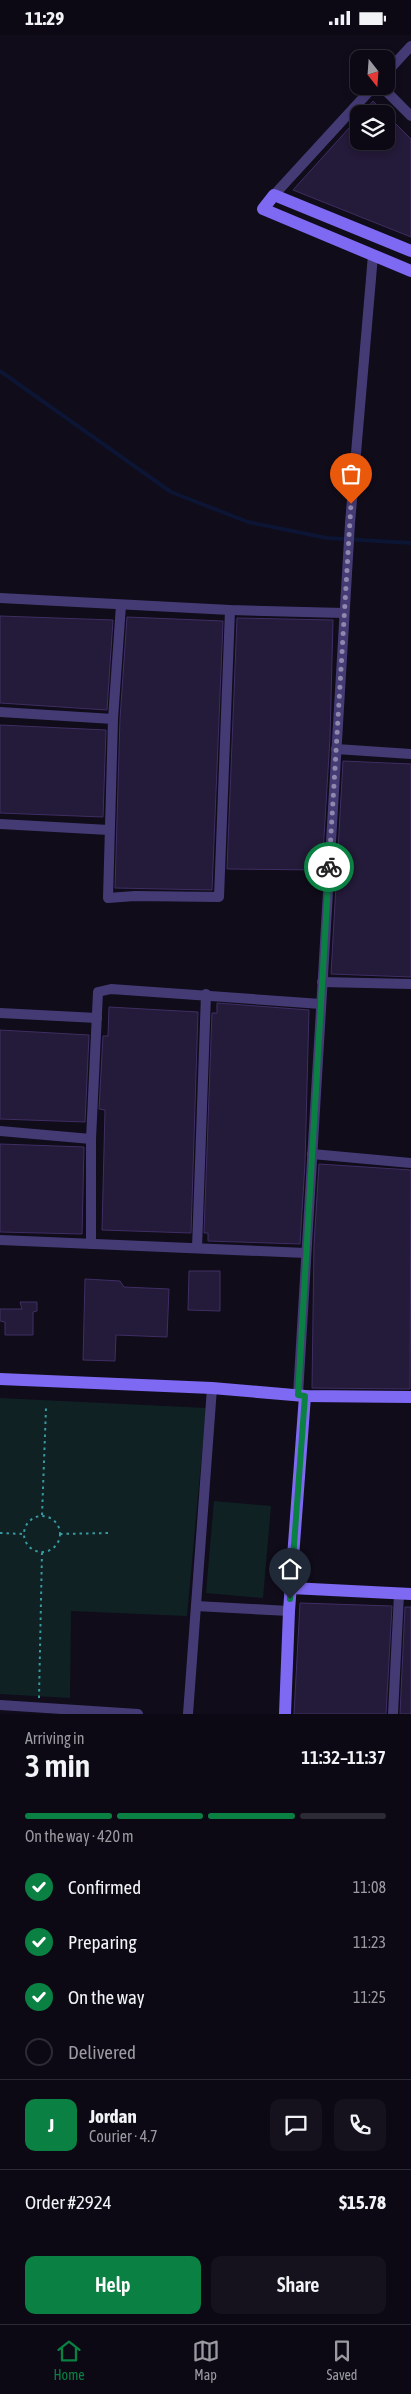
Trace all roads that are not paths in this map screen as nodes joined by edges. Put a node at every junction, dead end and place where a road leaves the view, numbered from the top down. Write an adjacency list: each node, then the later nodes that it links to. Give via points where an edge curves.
1 (411, 46): 2 (street)
2 (395, 63)
3 (366, 95): 6 (street)
4 (390, 95): 5 (street)
5 (411, 116)
6 (274, 195): 7 (street); 9 (street, via 263,209)
7 (375, 236): 8 (street); 9 (street)
8 (411, 251)
9 (373, 255): 10 (street); 14 (street)
10 (411, 271)
11 (0, 599): 12 (street)
12 (120, 605): 13 (street); 16 (street)
13 (230, 610): 14 (street); 20 (street, via 219,897 108,898)
14 (344, 613): 17 (street)
15 (0, 711): 16 (street)
16 (113, 719): 20 (street)
17 (336, 749): 18 (street); 21 (street)
18 (411, 754)
19 (0, 824): 20 (street)
20 (109, 830)
21 (322, 982): 22 (street); 24 (street)
22 (411, 984)
23 (206, 994): 24 (street); 26 (street, via 111,989 98,992); 33 (street)
24 (321, 1004): 29 (street)
25 (0, 1013): 26 (street)
26 (97, 1018): 28 (street)
27 (0, 1131): 28 (street)
28 (92, 1139): 32 (street)
29 (312, 1154): 30 (street); 34 (street)
30 (411, 1163)
31 (0, 1240): 32 (street)
32 (91, 1244): 33 (street)
33 (197, 1248): 34 (street)
34 (306, 1253): 37 (street)
35 (0, 1379): 36 (street)
36 (212, 1388): 37 (street); 41 (street)
37 (301, 1395): 38 (street); 39 (street)
38 (411, 1397)
39 (291, 1587): 40 (street); 42 (street)
40 (405, 1594): 48 (street)
41 (196, 1606): 42 (street); 46 (street)
42 (289, 1611): 47 (street)
43 (0, 1705): 44 (street)
44 (71, 1712): 45 (street)
45 (138, 1714)
46 (188, 1714)
47 (285, 1714)
48 (393, 1714)

